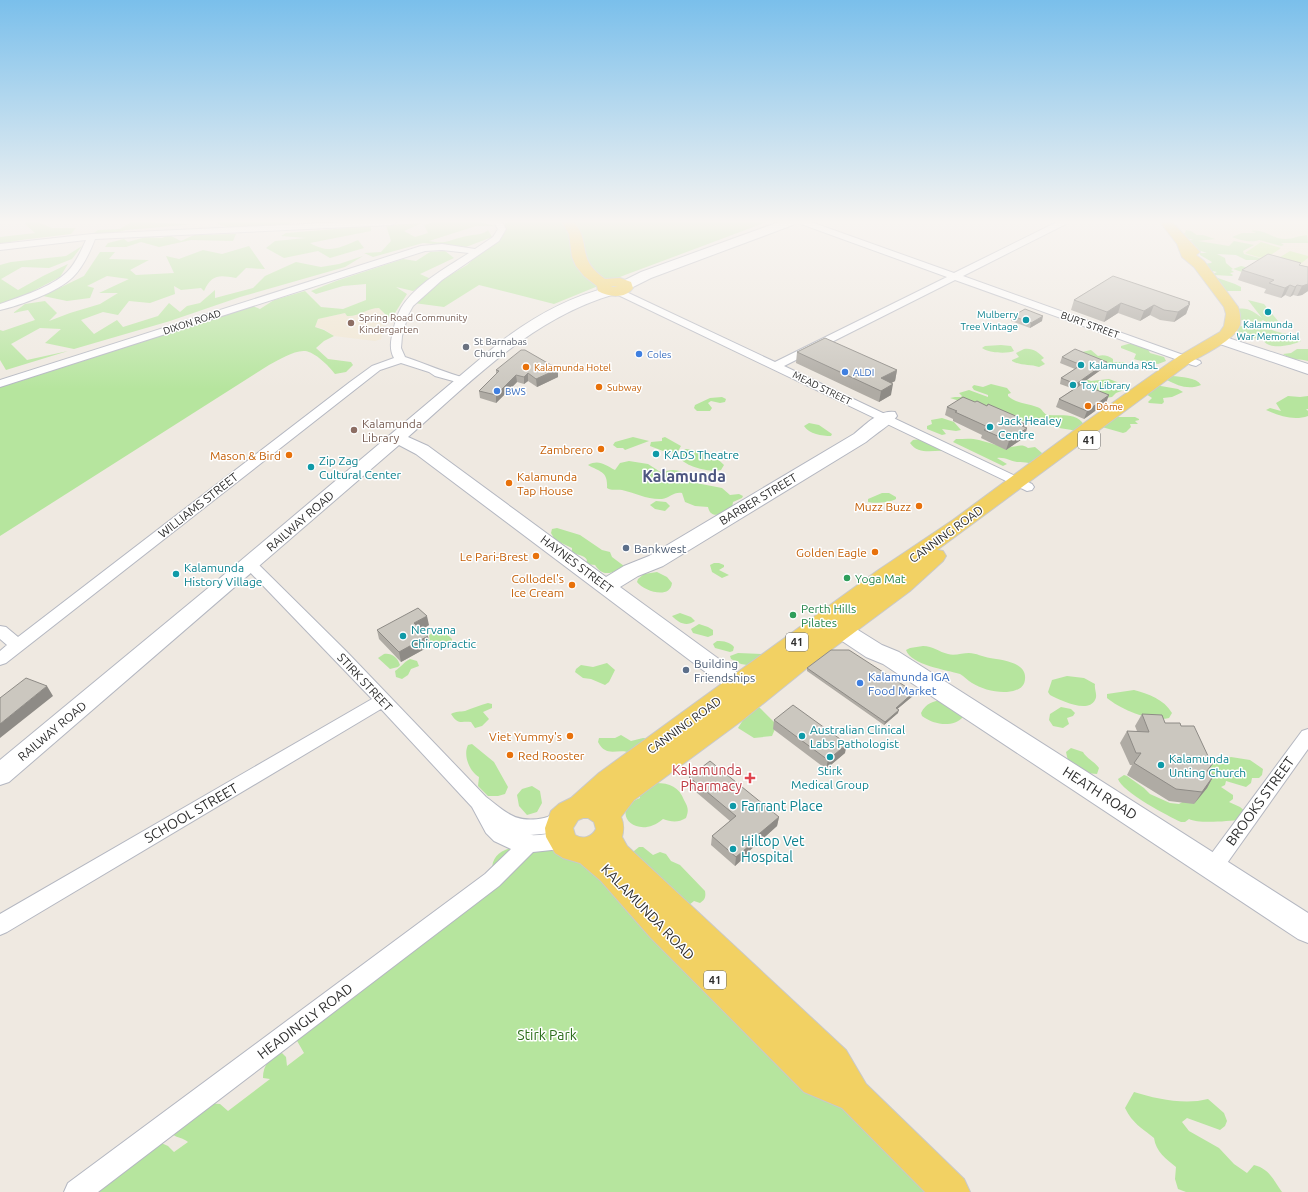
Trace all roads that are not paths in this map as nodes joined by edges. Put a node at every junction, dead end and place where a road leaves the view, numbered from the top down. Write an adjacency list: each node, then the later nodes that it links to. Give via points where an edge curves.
1 (67, 278): 10 (street)
2 (332, 278): 17 (street, DIXON ROAD)
3 (439, 278): 12 (street, via 408,305 395,349)
4 (594, 278): 9 (main road)
5 (639, 278): 9 (street, RAILWAY ROAD)
6 (953, 278): 14 (street)
7 (956, 278): 13 (street, BURT STREET)
8 (1210, 278): 11 (main road, CANNING ROAD / 41, via 1227,300 1233,314 1230,331)
9 (615, 286): 14 (street, MEAD STREET); 16 (street, RAILWAY ROAD, via 554,313 528,328)
10 (0, 307)
11 (1219, 340): 13 (main road, CANNING ROAD / 41); 15 (street)
12 (401, 359): 16 (street, via 439,374); 25 (street, WILLIAMS STREET, via 376,368 354,384)
13 (1190, 361): 20 (main road, CANNING ROAD / 41, via 1095,436)
14 (778, 365): 18 (street, MEAD STREET)
15 (1308, 370)
16 (467, 378): 19 (street, RAILWAY ROAD)
17 (0, 384)
18 (893, 420): 20 (street, MEAD STREET); 22 (street, BARBER STREET, via 656,561 645,572)
19 (401, 434): 21 (street, RAILWAY ROAD); 22 (street, HAYNES STREET, via 412,444 440,459)
20 (1025, 482): 23 (main road, CANNING ROAD / 41, via 902,586 881,591)
21 (250, 564): 28 (street, STIRK STREET); 30 (street, RAILWAY ROAD)
22 (615, 587): 27 (street, HAYNES STREET)
23 (839, 622): 27 (main road, CANNING ROAD / 41); 34 (street, HEATH ROAD, via 874,651 891,658)
24 (0, 631): 25 (street)
25 (17, 645): 26 (street, WILLIAMS STREET)
26 (0, 659)
27 (752, 687): 32 (main road, CANNING ROAD / 41)
28 (382, 701): 31 (street, STIRK STREET); 35 (street, SCHOOL STREET)
29 (1308, 736): 34 (street, BROOKS STREET)
30 (0, 774)
31 (478, 802): 32 (street, STIRK STREET, via 505,822 520,828); 33 (street, STIRK STREET, via 484,817 499,834 515,843)
32 (584, 828): 33 (street, STIRK STREET); 38 (main road, KALAMUNDA ROAD / 41, via 611,872 670,919 737,986 816,1080 854,1096)
33 (527, 845): 37 (street, HEADINGLY ROAD, via 492,880)
34 (1213, 867): 36 (street, HEATH ROAD)
35 (0, 925)
36 (1308, 929)
37 (77, 1192)
38 (951, 1192)

